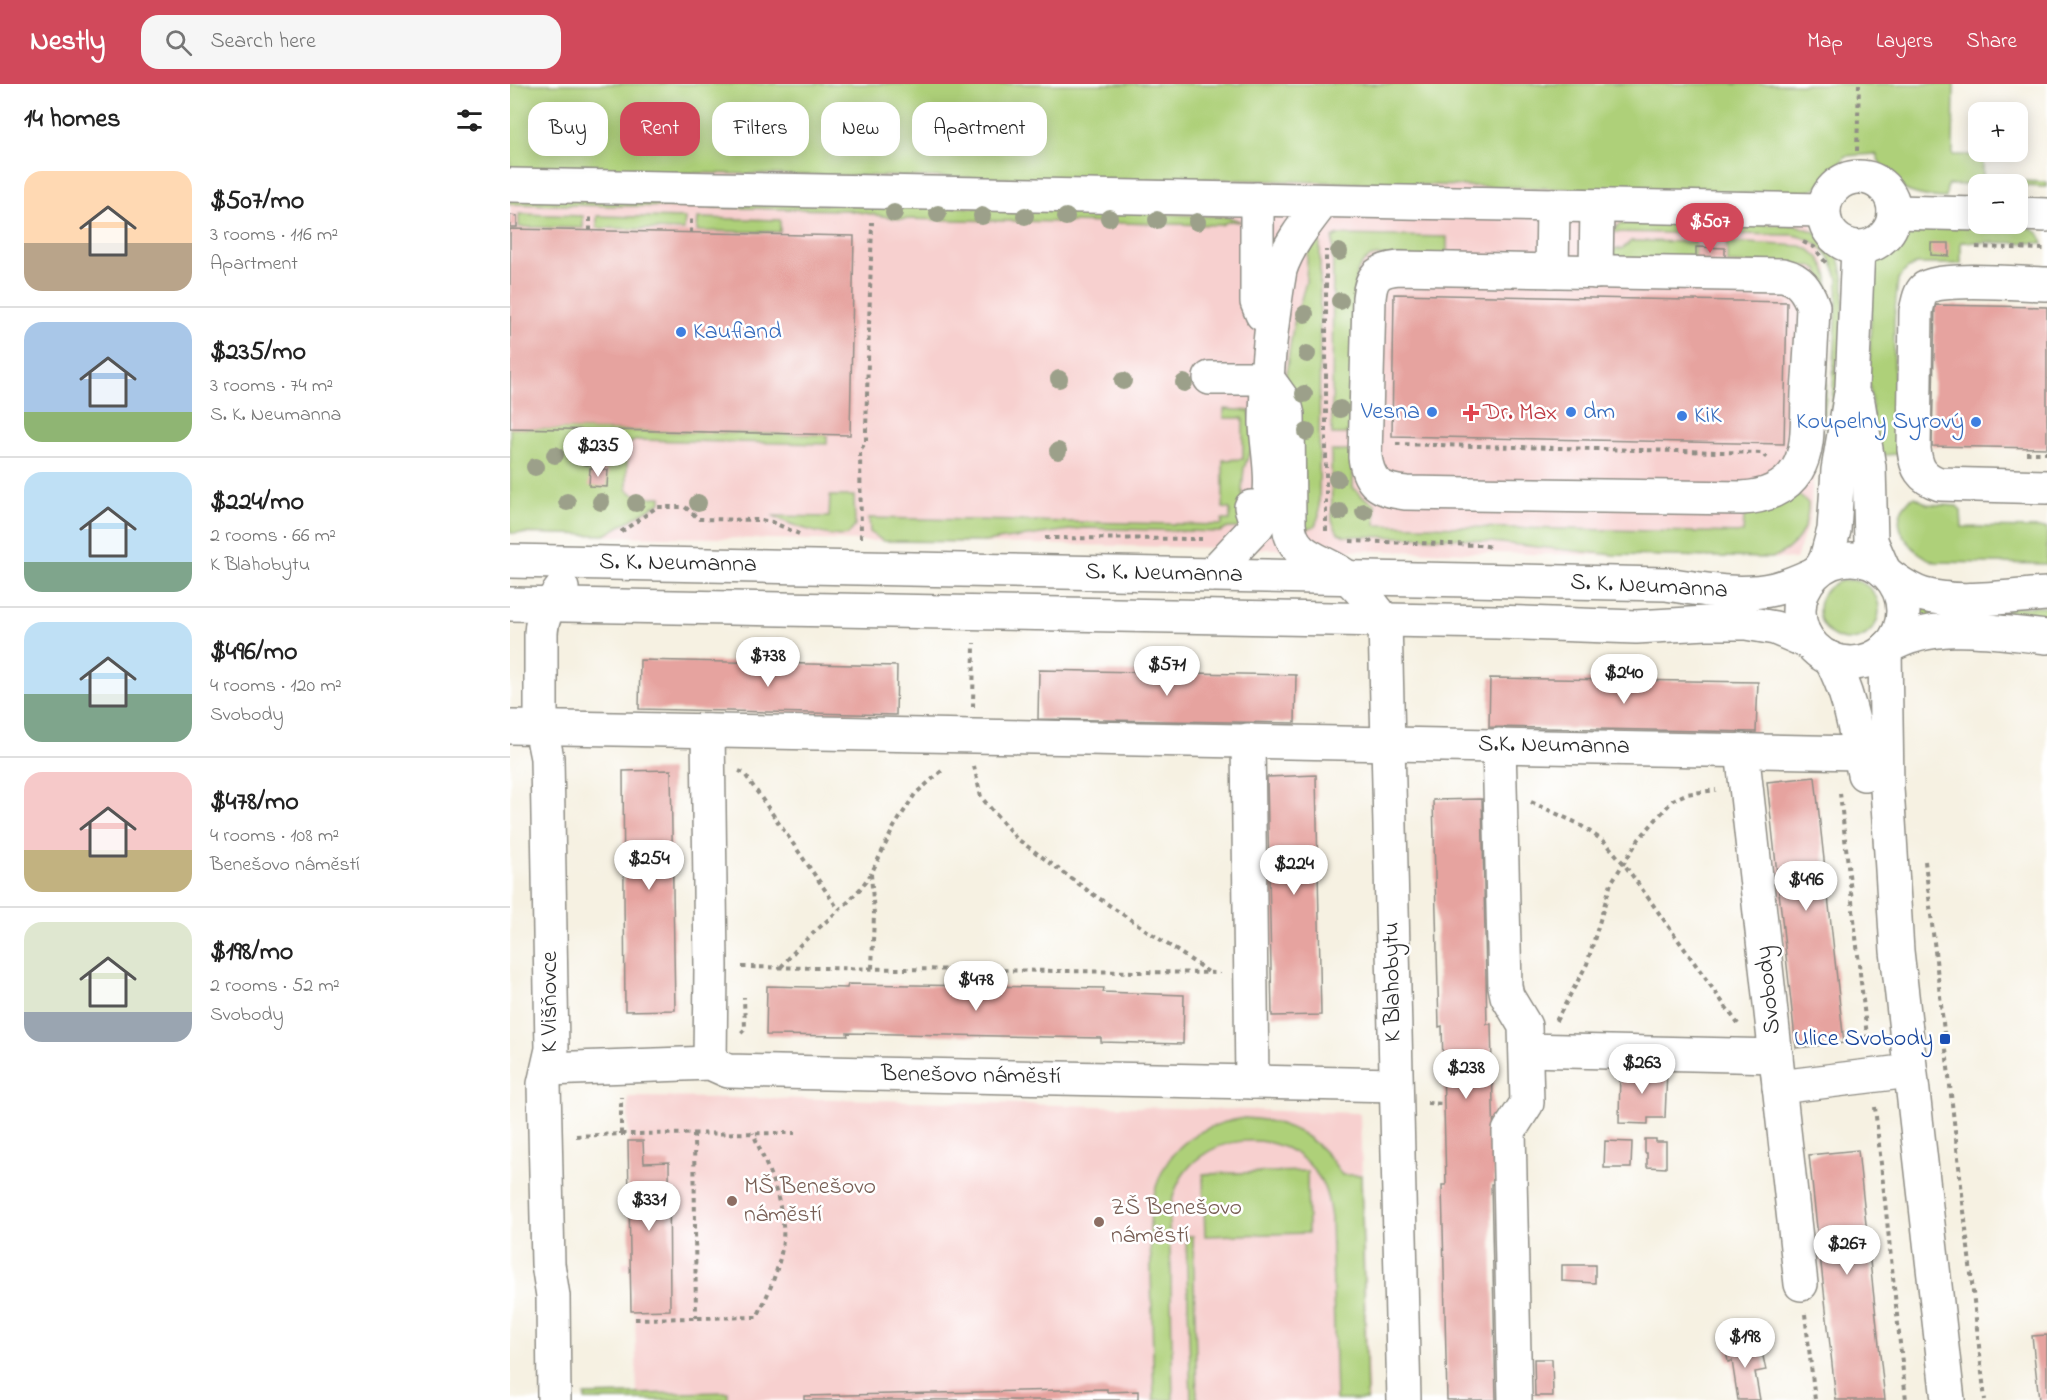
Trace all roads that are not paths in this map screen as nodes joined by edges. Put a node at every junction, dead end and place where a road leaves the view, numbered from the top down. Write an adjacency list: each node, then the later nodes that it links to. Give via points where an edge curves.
1 (510, 185): 2 (street)
2 (1257, 199): 3 (street); 15 (street, via 1257,302)
3 (1323, 201): 4 (street); 15 (street, via 1296,289)
4 (1554, 205): 5 (street); 12 (street)
5 (1597, 206): 6 (street); 13 (street)
6 (1823, 210): 7 (street, via 1833,187 1857,164 1870,179 1883,186); 11 (street, via 1825,225 1833,237)
7 (1894, 212): 8 (street); 11 (street, via 1884,238)
8 (1968, 214)
9 (2028, 214): 10 (street)
10 (2047, 215)
11 (1858, 248): 16 (street)
12 (1552, 271): 13 (street); 13 (street, via 1399,268 1378,273 1372,280 1369,298 1365,444 1372,480 1392,491 1406,493 1742,498 1779,488 1798,469 1804,451 1813,306 1801,284 1783,276)
13 (1596, 272)
14 (2047, 284): 19 (street, via 1950,282 1924,289 1916,311 1914,449 1918,470 1940,484)
15 (1272, 339): 18 (street)
16 (1854, 361): 22 (street, via 1838,470 1834,530 1826,559); 24 (street, via 1869,467 1871,541)
17 (1210, 378): 18 (street)
18 (1267, 378): 23 (street, via 1266,424 1250,473 1250,498 1257,526); 25 (street, via 1285,403 1288,415 1292,540 1305,554)
19 (2047, 487)
20 (607, 549): 21 (street, S. K. Neumanna); 23 (street, S. K. Neumanna); 28 (street, via 570,577)
21 (510, 561)
22 (1817, 571): 24 (street, via 1834,561 1858,559); 25 (street, S. K. Neumanna, via 1776,589 1748,592 1666,584); 32 (street, via 1801,596 1799,612 1802,628)
23 (1211, 574): 25 (street, S. K. Neumanna)
24 (1887, 574): 26 (street, via 1911,590 1938,597); 31 (street, via 1902,598 1903,614 1896,637)
25 (1347, 577): 29 (street)
26 (2047, 594)
27 (510, 604): 28 (street, S. K. Neumanna)
28 (549, 604): 29 (street, S. K. Neumanna); 33 (street, K Višňovce, via 542,623)
29 (1384, 621): 32 (street, S. K. Neumanna, via 1636,627 1746,623 1774,628); 36 (street, K Blahobytu)
30 (2047, 637): 31 (street, via 1950,630 1921,633)
31 (1886, 648): 32 (street, via 1864,661 1847,663); 40 (street, via 1887,788)
32 (1820, 651): 39 (street, via 1839,673)
33 (526, 727): 35 (street, S.K. Neumanna); 44 (street, K Višňovce, via 547,758 552,1049)
34 (1248, 740): 35 (street, S.K. Neumanna, via 972,735); 36 (street, S.K. Neumanna); 46 (street)
35 (708, 741): 42 (street)
36 (1388, 742): 37 (street, S.K. Neumanna); 47 (street, K Blahobytu)
37 (1499, 745): 38 (street, S.K. Neumanna); 41 (street, via 1505,986 1525,1026)
38 (1742, 750): 39 (street, S.K. Neumanna); 43 (street, Svobody)
39 (1860, 753): 40 (street)
40 (1898, 951): 45 (street)
41 (1526, 1050): 43 (street); 51 (street, via 1527,1103 1509,1131)
42 (710, 1063): 44 (street, Benešovo náměstí); 46 (street, Benešovo náměstí, via 728,1071)
43 (1772, 1066): 45 (street); 48 (street, Svobody)
44 (548, 1069): 49 (street, K Višňovce, via 544,1084)
45 (1910, 1071): 52 (street)
46 (1252, 1082): 47 (street, Benešovo náměstí)
47 (1396, 1085): 50 (street, K Blahobytu)
48 (1801, 1284)
49 (554, 1400)
50 (1404, 1400)
51 (1515, 1400)
52 (1948, 1400)

